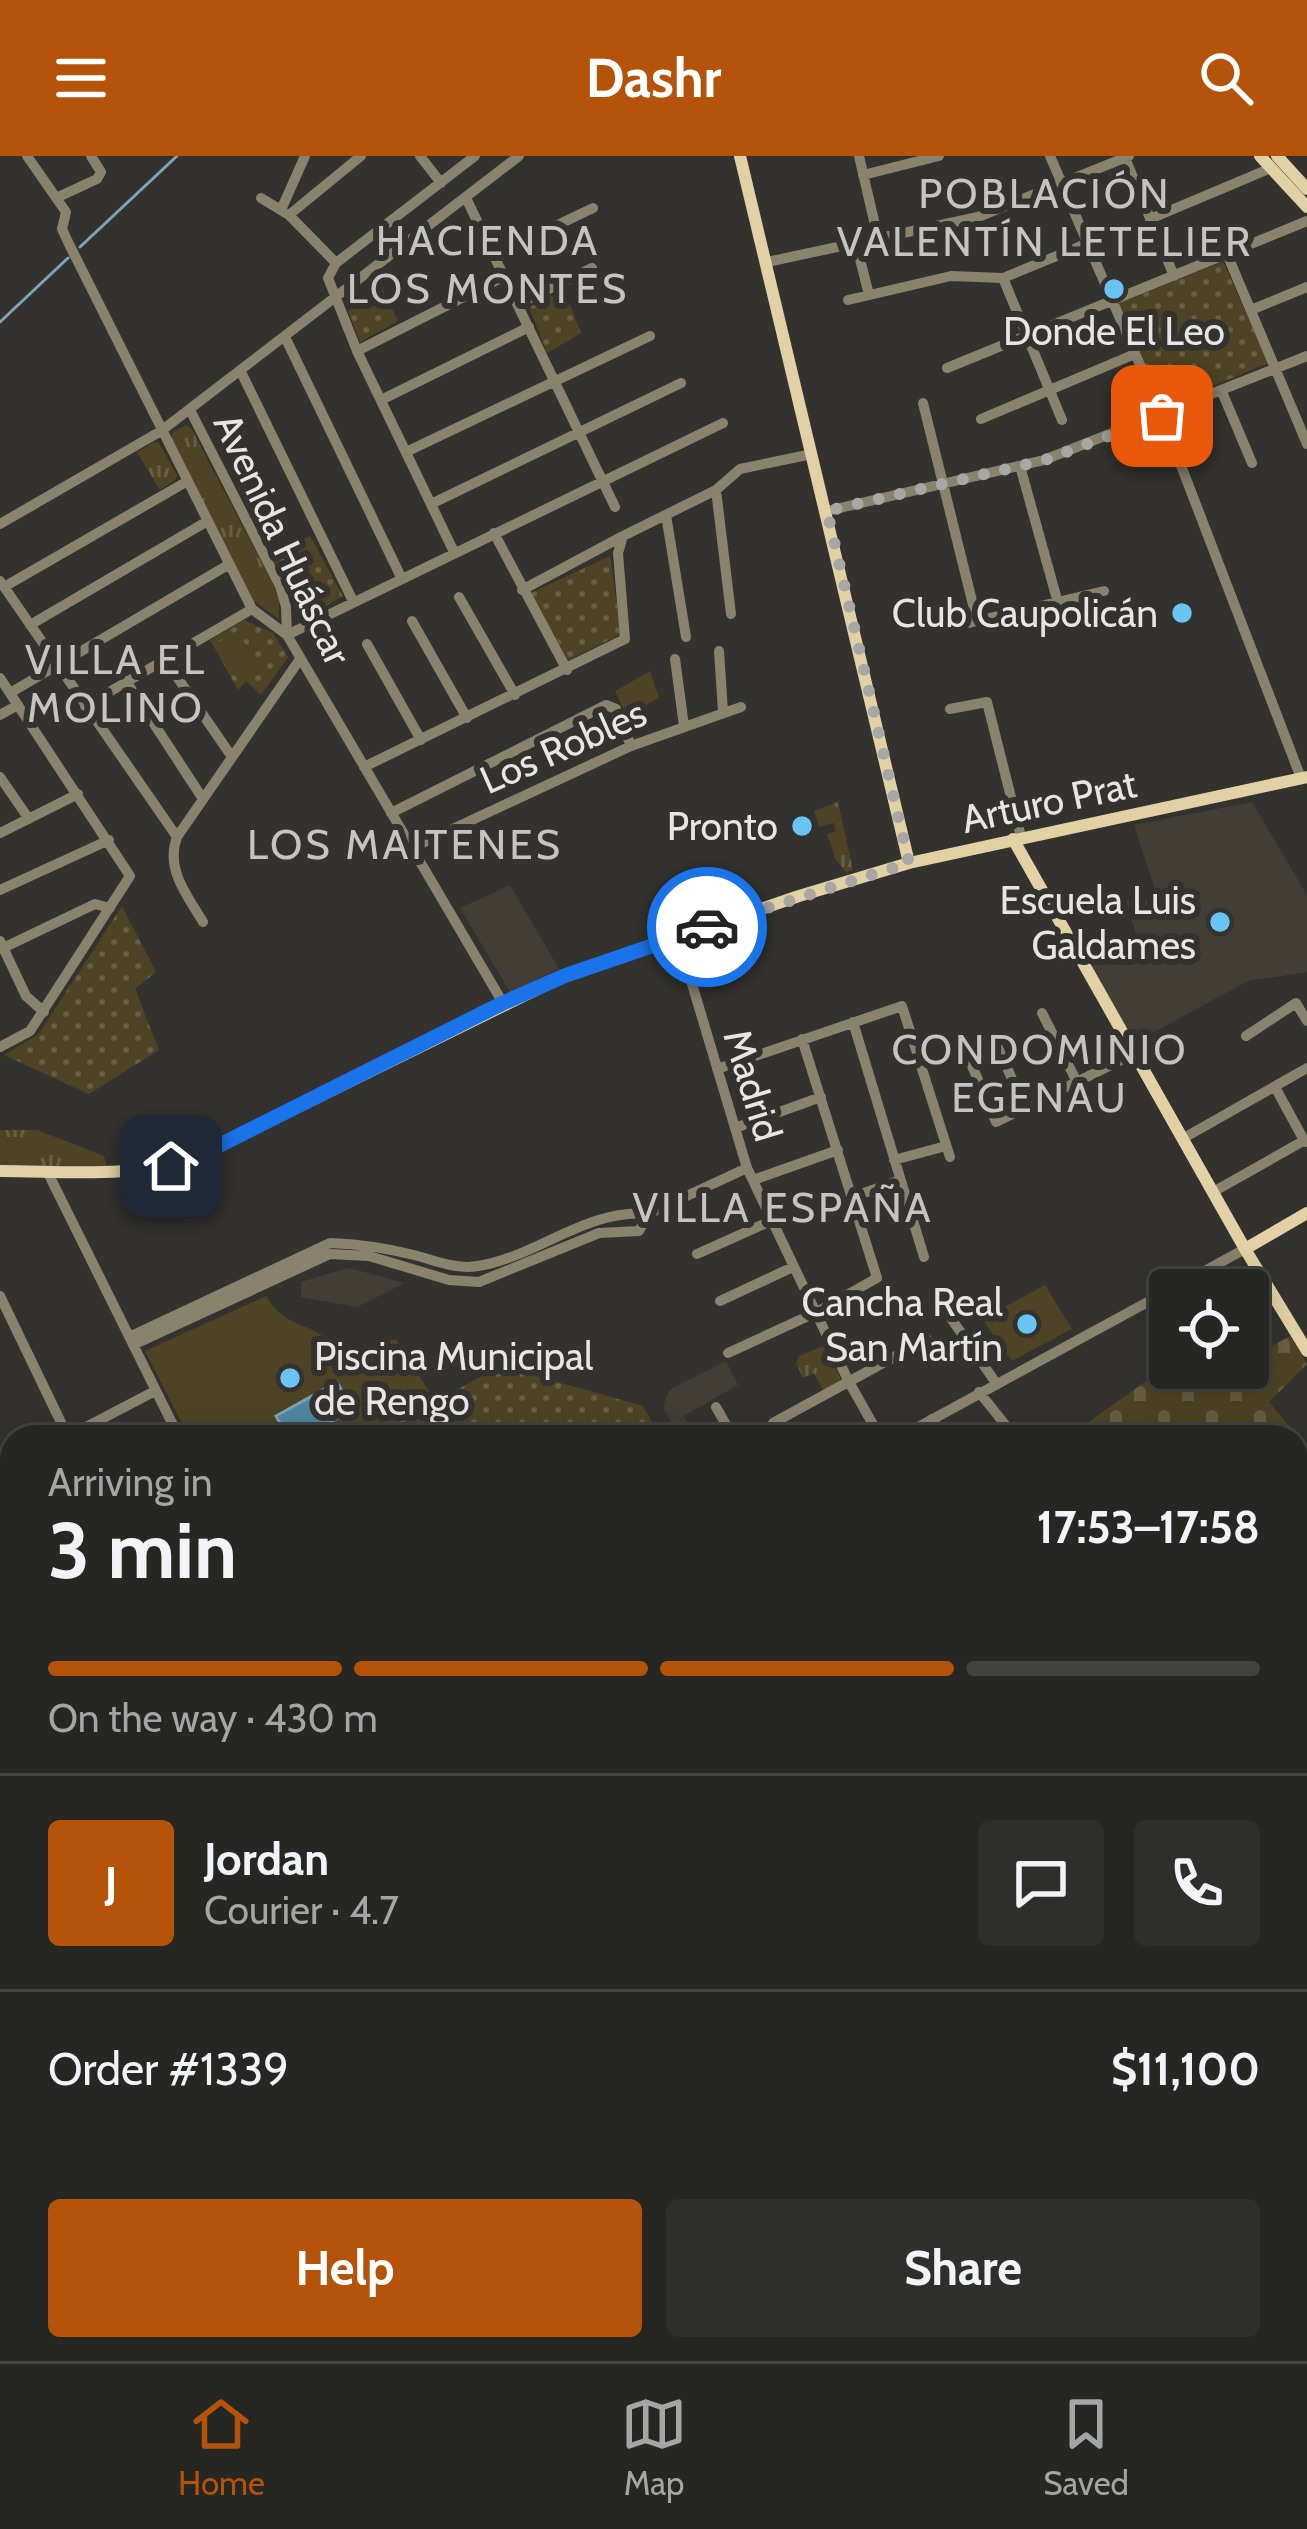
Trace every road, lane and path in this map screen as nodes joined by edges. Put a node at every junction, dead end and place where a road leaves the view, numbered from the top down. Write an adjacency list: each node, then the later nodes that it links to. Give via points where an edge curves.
1 (27, 156): 19 (street)
2 (91, 156): 19 (street, via 97,179)
3 (305, 156): 24 (street)
4 (361, 156): 24 (street)
5 (419, 156): 16 (street)
6 (475, 156): 16 (street)
7 (519, 156): 21 (street)
8 (740, 156): 33 (main road)
9 (859, 156): 15 (street)
10 (940, 156): 15 (street)
11 (1050, 156): 17 (street)
12 (1260, 156): 14 (main road)
13 (1127, 157): 17 (street); 25 (street)
14 (1274, 162): 18 (main road); 22 (main road); 25 (street)
15 (863, 175): 27 (street)
16 (441, 183): 32 (street)
17 (1062, 184): 27 (street, via 978,217); 28 (street)
18 (1307, 188)
19 (56, 198): 66 (street, via 66,212 62,230)
20 (261, 198): 24 (street)
21 (466, 198): 31 (street); 40 (street)
22 (1307, 206)
23 (593, 208): 31 (street)
24 (285, 213): 32 (street)
25 (1150, 219): 36 (street)
26 (1307, 221): 30 (street)
27 (878, 238): 29 (street)
28 (1088, 243): 37 (street); 42 (street)
29 (856, 244): 33 (street); 39 (street)
30 (1227, 254): 36 (street); 44 (street)
31 (494, 255): 35 (street)
32 (336, 262): 40 (street, via 328,278)
33 (767, 262): 70 (main road)
34 (592, 268): 43 (street)
35 (505, 276): 43 (street); 49 (street)
36 (1174, 276): 42 (street)
37 (1003, 278): 39 (street, via 951,276); 46 (street)
38 (1307, 286): 44 (street)
39 (869, 296): 41 (street)
40 (334, 300): 48 (street); 49 (street)
41 (848, 300)
42 (1112, 301): 46 (street); 50 (street)
43 (518, 304): 45 (street)
44 (1251, 310): 53 (street)
45 (529, 327): 55 (street); 59 (street)
46 (1026, 335): 52 (street); 57 (street)
47 (650, 336): 55 (street)
48 (285, 337): 54 (street); 87 (street)
49 (357, 351): 59 (street)
50 (1135, 354): 57 (street); 62 (street)
51 (1307, 356): 53 (street)
52 (946, 368)
53 (1276, 369): 58 (street); 68 (street)
54 (241, 372): 61 (street); 92 (street)
55 (555, 382): 67 (street); 69 (street)
56 (681, 383): 67 (street)
57 (1049, 389): 63 (street); 64 (street)
58 (1222, 392): 62 (street); 71 (street)
59 (381, 400): 69 (street)
60 (922, 403): 75 (street)
61 (190, 410): 66 (street); 100 (street, Avenida Huáscar, via 280,586)
62 (1162, 416): 72 (street); 126 (street)
63 (981, 419)
64 (1062, 420)
65 (723, 423): 74 (street)
66 (161, 431): 73 (street); 82 (street)
67 (579, 433): 74 (street); 77 (street)
68 (1307, 444)
69 (406, 452): 77 (street)
70 (812, 454): 76 (street, via 740,469); 79 (main road)
71 (1252, 463)
72 (1020, 466): 75 (street); 93 (street)
73 (186, 482): 81 (street); 88 (street)
74 (603, 482): 78 (street); 83 (street)
75 (944, 484): 79 (street); 97 (street)
76 (716, 490): 80 (street); 95 (street)
77 (431, 504): 85 (street)
78 (615, 508)
79 (827, 511): 136 (main road)
80 (666, 514): 84 (street); 101 (street)
81 (206, 522): 86 (street); 98 (street)
82 (0, 524)
83 (494, 533): 85 (street); 89 (street)
84 (623, 536): 89 (street); 108 (street, via 625,639)
85 (454, 552): 87 (street)
86 (228, 565): 94 (street); 107 (street)
87 (401, 578): 92 (street)
88 (2, 584): 98 (street)
89 (522, 590): 108 (street)
90 (1104, 591): 93 (street)
91 (459, 597): 112 (street)
92 (353, 601): 100 (street)
93 (1058, 602): 97 (street)
94 (252, 609): 100 (street); 104 (street)
95 (731, 614)
96 (412, 621): 119 (street)
97 (977, 621): 99 (street)
98 (30, 625): 107 (street)
99 (960, 625)
100 (287, 635): 105 (street, Avenida Huáscar)
101 (686, 637)
102 (367, 644): 121 (street)
103 (719, 651): 117 (street)
104 (164, 658): 110 (street); 123 (street)
105 (300, 658): 123 (street); 124 (street, Avenida Huáscar)
106 (675, 659): 120 (street)
107 (56, 665): 111 (street); 114 (street)
108 (567, 670): 112 (street)
109 (0, 678): 111 (street)
110 (126, 681): 114 (street); 128 (street)
111 (10, 693): 113 (street)
112 (515, 695): 119 (street)
113 (18, 705): 118 (street); 127 (street)
114 (85, 706): 132 (street)
115 (741, 707): 117 (street, Los Robles)
116 (950, 709): 133 (street, via 987,702)
117 (722, 712): 120 (street, Los Robles)
118 (0, 715)
119 (467, 718): 121 (street)
120 (684, 726): 122 (street, Los Robles)
121 (421, 740): 124 (street)
122 (632, 746): 129 (street, via 616,709 606,705); 135 (street, Los Robles)
123 (232, 757): 128 (street)
124 (364, 767): 129 (street, Avenida Huáscar)
125 (0, 777): 130 (street)
126 (1304, 777): 133 (main road, Arturo Prat)
127 (78, 794): 130 (street); 134 (street)
128 (203, 799): 132 (street)
129 (391, 813): 135 (street, Avenida Huáscar)
130 (29, 819): 131 (street)
131 (0, 833)
132 (177, 837): 139 (street, via 172,861)
133 (1017, 838): 136 (main road, Arturo Prat); 152 (main road)
134 (109, 840): 137 (street); 138 (street, via 130,870)
135 (412, 848): 142 (street, Avenida Huáscar)
136 (909, 863): 140 (main road, Arturo Prat)
137 (0, 890)
138 (110, 908): 141 (street, via 95,904); 143 (street)
139 (203, 922)
140 (678, 938): 142 (main road, Arturo Prat); 154 (street, Madrid)
141 (2, 945): 143 (street, via 26,996)
142 (503, 1003): 167 (main road, Arturo Prat, via 198,1156 144,1172)
143 (44, 1012): 151 (street, via 21,1039)
144 (1042, 1013): 155 (street)
145 (1307, 1021): 147 (street, via 1296,1003)
146 (853, 1022): 149 (street); 165 (street); 165 (street, via 897,1006 907,1014 948,1151)
147 (1246, 1036)
148 (993, 1037): 157 (street)
149 (802, 1039): 154 (street); 159 (street)
150 (961, 1040): 160 (street)
151 (0, 1047)
152 (1133, 1054): 155 (street); 162 (main road)
153 (1307, 1068): 156 (street)
154 (716, 1069): 161 (street, Madrid)
155 (1077, 1082): 158 (street)
156 (1275, 1087): 162 (street); 163 (street)
157 (1018, 1092): 158 (street); 160 (street)
158 (1053, 1094): 160 (street, via 996,1122)
159 (821, 1097): 161 (street); 164 (street)
160 (988, 1105)
161 (735, 1128): 168 (street, Madrid)
162 (1182, 1139): 170 (main road)
163 (1306, 1142): 170 (street)
164 (838, 1150): 168 (street); 171 (street)
165 (894, 1160): 169 (street)
166 (0, 1171): 167 (main road, Arturo Prat)
167 (47, 1171): 183 (street)
168 (750, 1174): 173 (street, Madrid); 183 (street, via 476,1267 330,1243)
169 (900, 1180): 171 (street); 176 (street)
170 (1213, 1192): 174 (main road)
171 (854, 1198): 173 (street); 181 (street, via 877,1278)
172 (1307, 1213): 174 (main road)
173 (773, 1220): 175 (street); 177 (street, Madrid)
174 (1245, 1249): 184 (main road); 187 (street)
175 (698, 1253)
176 (924, 1257)
177 (793, 1267): 179 (street); 181 (street, Madrid)
178 (0, 1296): 193 (street)
179 (720, 1301)
180 (940, 1304): 187 (street)
181 (815, 1313): 185 (street); 186 (street, Madrid)
182 (926, 1339): 186 (street)
183 (131, 1341): 188 (street)
184 (1307, 1351)
185 (728, 1353)
186 (849, 1382): 192 (street); 197 (street, Madrid)
187 (996, 1384): 189 (street)
188 (155, 1391): 194 (street); 195 (street)
189 (979, 1392): 191 (street); 200 (street)
190 (716, 1407): 196 (street)
191 (932, 1419): 198 (street); 199 (street)
192 (773, 1423)
193 (61, 1425)
194 (90, 1425)
195 (172, 1425)
196 (726, 1425)
197 (873, 1425)
198 (921, 1425)
199 (937, 1425)
200 (1005, 1425)

